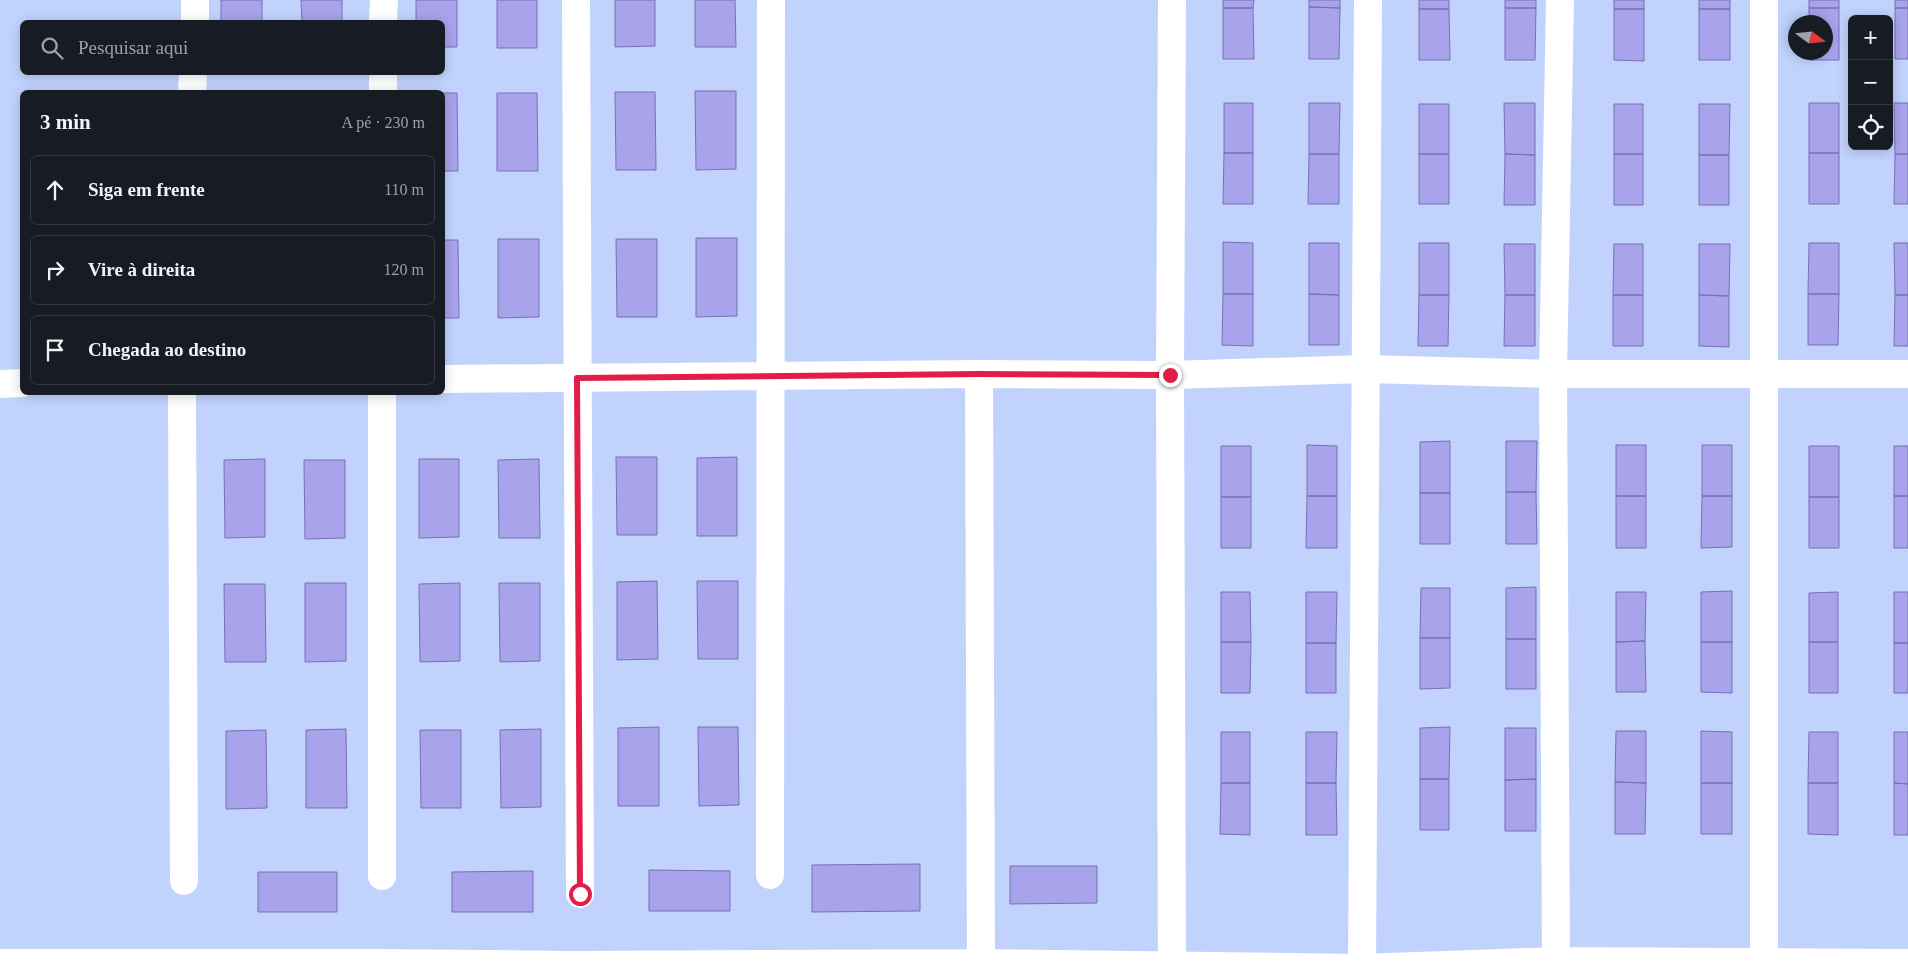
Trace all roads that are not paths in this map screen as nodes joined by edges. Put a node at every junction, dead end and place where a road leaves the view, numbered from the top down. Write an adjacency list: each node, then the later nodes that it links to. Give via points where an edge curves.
1 (195, 0): 9 (street)
2 (384, 0): 10 (street)
3 (576, 0): 22 (street)
4 (771, 0): 21 (street)
5 (1172, 0): 20 (street)
6 (1368, 0): 15 (street)
7 (1560, 0): 18 (street)
8 (1764, 0): 16 (street)
9 (194, 20)
10 (384, 20)
11 (193, 75): 13 (street)
12 (383, 75): 14 (street)
13 (192, 90)
14 (383, 90)
15 (1366, 369): 18 (street); 20 (street); 37 (street)
16 (1764, 373): 18 (street); 19 (street); 35 (street)
17 (979, 374): 20 (street); 21 (street); 34 (street)
18 (1553, 374): 32 (street)
19 (1908, 374)
20 (1170, 375): 38 (street)
21 (769, 377): 22 (street); 28 (street)
22 (577, 378): 23 (street); 31 (street)
23 (445, 379)
24 (20, 383): 25 (street)
25 (0, 384)
26 (182, 395): 30 (street)
27 (382, 395): 29 (street)
28 (770, 875)
29 (382, 876)
30 (184, 881)
31 (580, 894)
32 (1556, 961): 35 (street); 37 (street)
33 (0, 963): 34 (street)
34 (981, 963): 38 (street)
35 (1764, 963): 36 (street)
36 (1908, 963)
37 (1362, 968): 38 (street)
38 (1172, 970)

